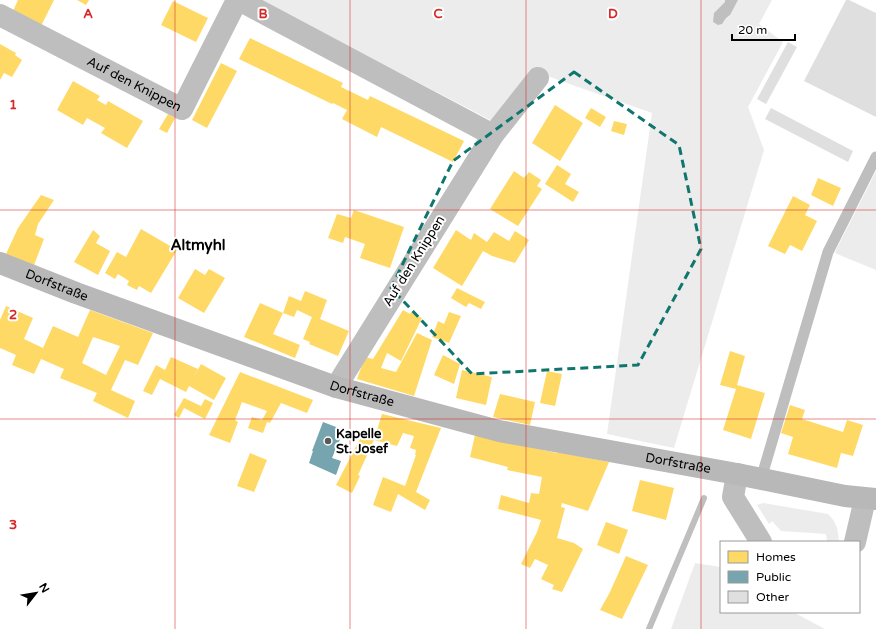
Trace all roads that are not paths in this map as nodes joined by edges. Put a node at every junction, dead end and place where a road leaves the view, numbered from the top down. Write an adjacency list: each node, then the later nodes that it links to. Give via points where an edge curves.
1 (238, 0): 2 (street, Auf den Knippen, via 182,108); 4 (street, Auf den Knippen)
2 (0, 15)
3 (538, 78): 4 (street, Auf den Knippen)
4 (493, 135): 7 (street, Auf den Knippen)
5 (876, 157): 9 (lane, via 828,252)
6 (0, 263): 7 (main road, Dorfstraße)
7 (336, 387): 8 (main road, Dorfstraße, via 499,431)
8 (737, 474): 9 (main road, Dorfstraße); 11 (street, via 733,496)
9 (761, 480): 10 (main road, Dorfstraße)
10 (870, 499): 12 (street, Dorfstraße)
11 (761, 541)
12 (854, 541)

